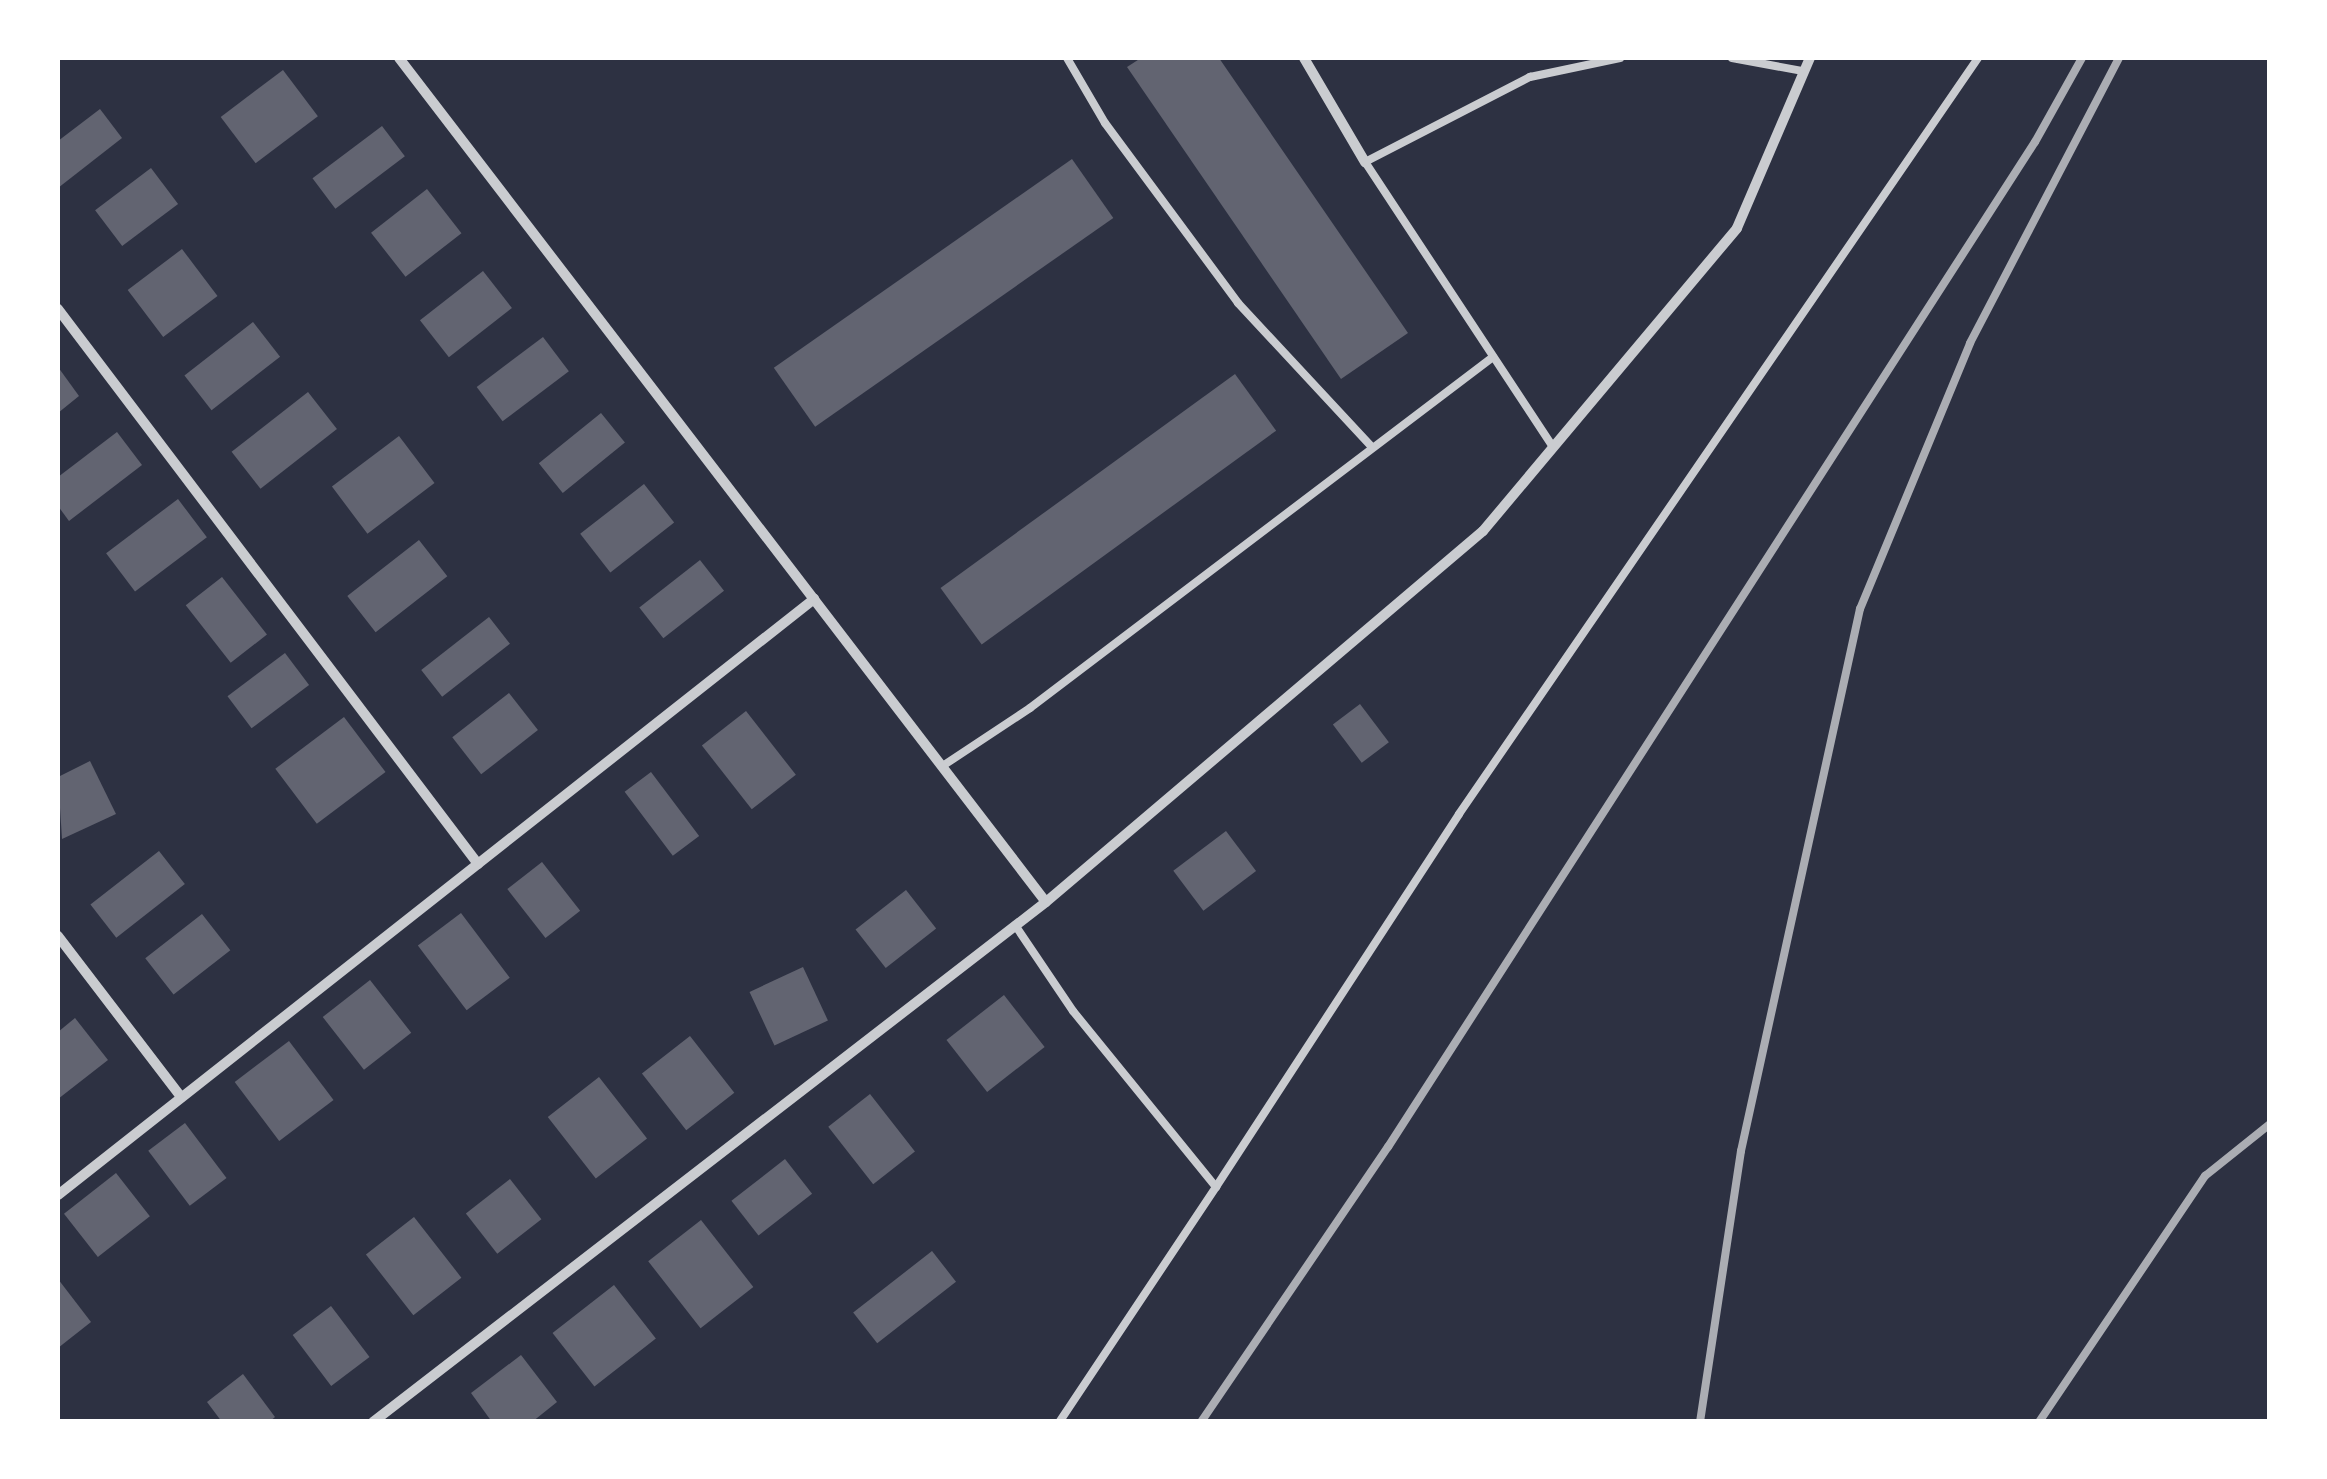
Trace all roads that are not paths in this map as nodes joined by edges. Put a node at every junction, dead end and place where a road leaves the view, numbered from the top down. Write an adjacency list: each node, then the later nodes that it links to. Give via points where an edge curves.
1 (400, 58): 14 (street)
2 (1067, 58): 12 (lane, via 1104,122 1238,302)
3 (1304, 58): 9 (street)
4 (1620, 58): 9 (lane, via 1530,78)
5 (1732, 58): 8 (lane)
6 (1810, 58): 8 (street)
7 (1978, 58): 21 (lane, via 1470,798)
8 (1802, 71): 13 (street, via 1737,228)
9 (1364, 162): 11 (lane)
10 (58, 309): 16 (street)
11 (1493, 356): 12 (lane); 13 (lane)
12 (1371, 446): 15 (lane, via 1030,708)
13 (1553, 447): 17 (street, via 1483,531)
14 (814, 599): 15 (street); 16 (street)
15 (944, 765): 17 (street)
16 (478, 864): 20 (street)
17 (1046, 902): 18 (street)
18 (1015, 926): 21 (lane, via 1074,1011); 23 (street)
19 (58, 936): 20 (street)
20 (181, 1098): 22 (street)
21 (1216, 1186): 24 (lane)
22 (58, 1194)
23 (372, 1422)
24 (1058, 1422)

